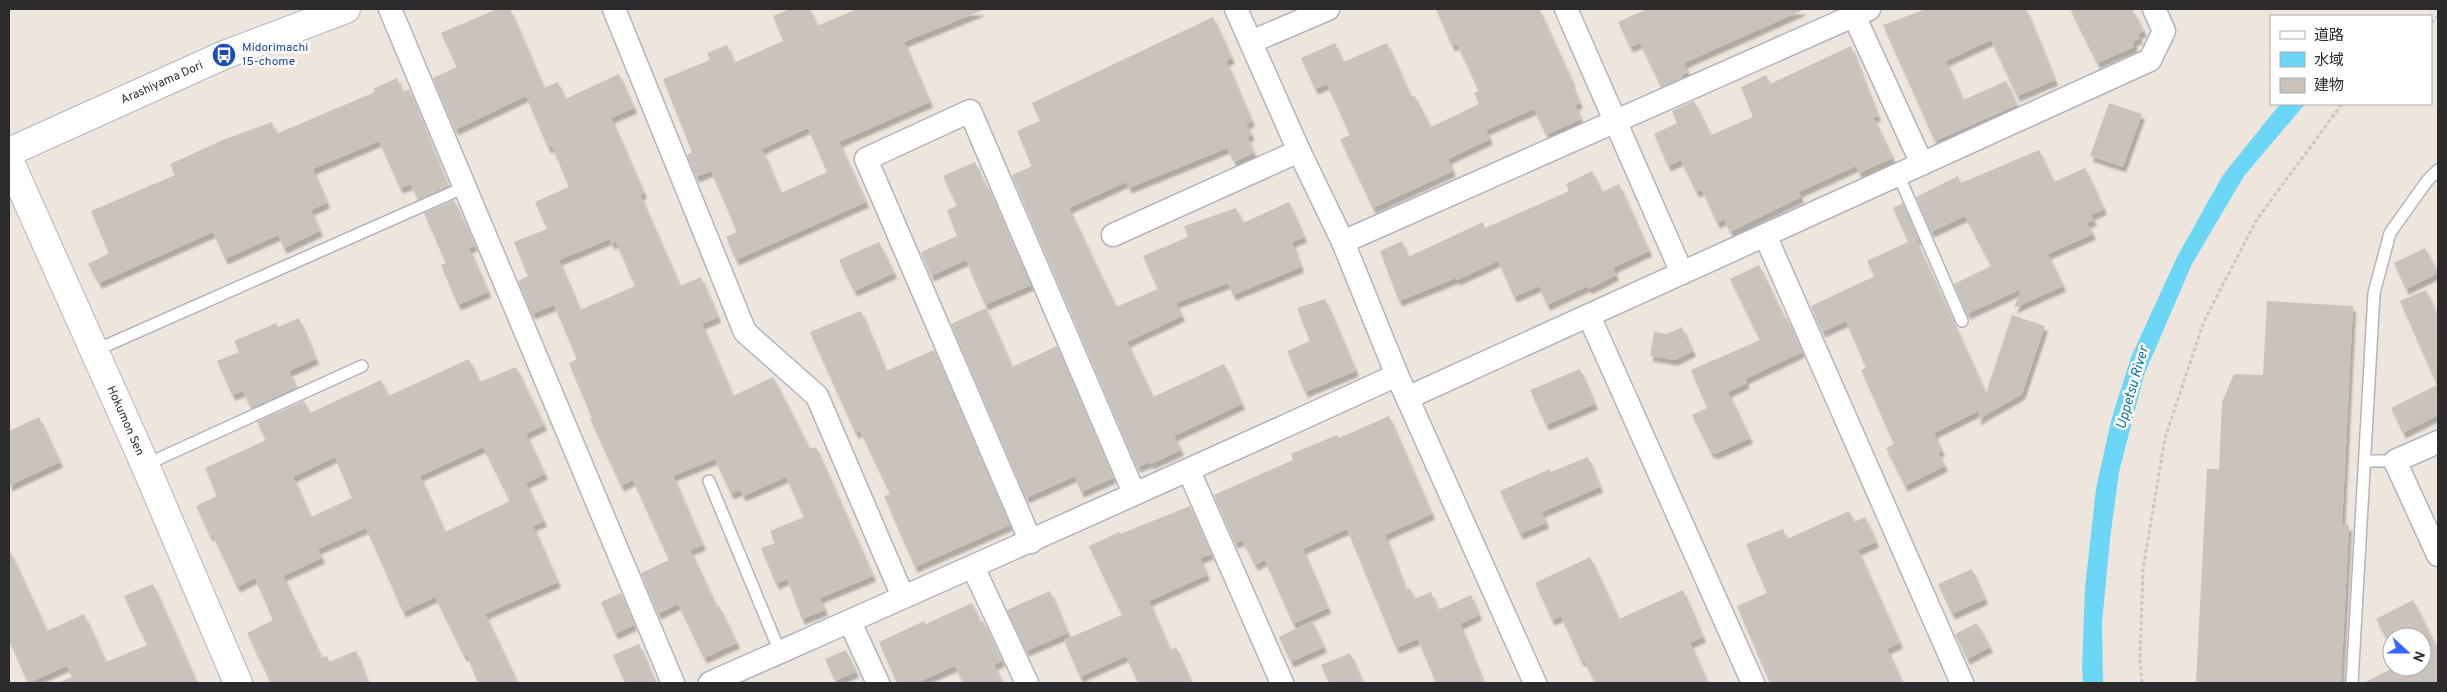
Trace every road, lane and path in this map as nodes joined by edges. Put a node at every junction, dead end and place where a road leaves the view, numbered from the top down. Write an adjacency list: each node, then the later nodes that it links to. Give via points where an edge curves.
1 (390, 9): 18 (street)
2 (614, 9): 39 (street, via 745,332 818,396)
3 (1236, 9): 9 (street)
4 (1328, 9): 9 (street)
5 (1566, 9): 11 (street)
6 (2154, 9): 15 (street, via 2164,31 2150,60)
7 (334, 11): 13 (street, Arashiyama Dori, via 224,55)
8 (1858, 11): 11 (street); 15 (street)
9 (1251, 42): 12 (street)
10 (2341, 105): 51 (path, via 2256,221 2204,321 2165,438 2143,569)
11 (1616, 120): 21 (street); 22 (street)
12 (1299, 151): 19 (street); 21 (street)
13 (9, 152)
14 (9, 160): 25 (street, Hokumon Sen)
15 (1922, 164): 17 (street)
16 (2438, 170): 30 (lane, via 2390,233 2374,293)
17 (1898, 174): 20 (street); 24 (lane)
18 (465, 187): 25 (lane); 43 (street)
19 (1113, 235)
20 (1765, 235): 22 (street); 50 (street)
21 (1343, 242): 27 (street)
22 (1682, 274): 23 (street)
23 (1589, 316): 28 (street); 49 (street)
24 (1962, 321)
25 (94, 351): 32 (street, Hokumon Sen)
26 (362, 366): 32 (lane)
27 (1397, 375): 28 (street); 33 (street)
28 (1408, 398): 48 (street)
29 (2438, 442): 31 (street)
30 (2365, 461): 31 (lane); 52 (lane)
31 (2395, 461): 37 (street)
32 (145, 465): 42 (street, Hokumon Sen)
33 (1189, 471): 35 (street); 47 (street)
34 (709, 481): 41 (lane)
35 (1134, 493): 36 (street); 36 (street, via 970,112 866,159)
36 (1031, 542): 38 (street)
37 (2438, 555)
38 (973, 567): 39 (street); 46 (street)
39 (903, 596): 40 (street)
40 (850, 622): 41 (street); 45 (street)
41 (780, 652): 44 (street)
42 (238, 683)
43 (673, 683)
44 (711, 683)
45 (878, 683)
46 (1027, 683)
47 (1282, 683)
48 (1535, 683)
49 (1753, 683)
50 (1962, 683)
51 (2142, 683)
52 (2352, 683)

